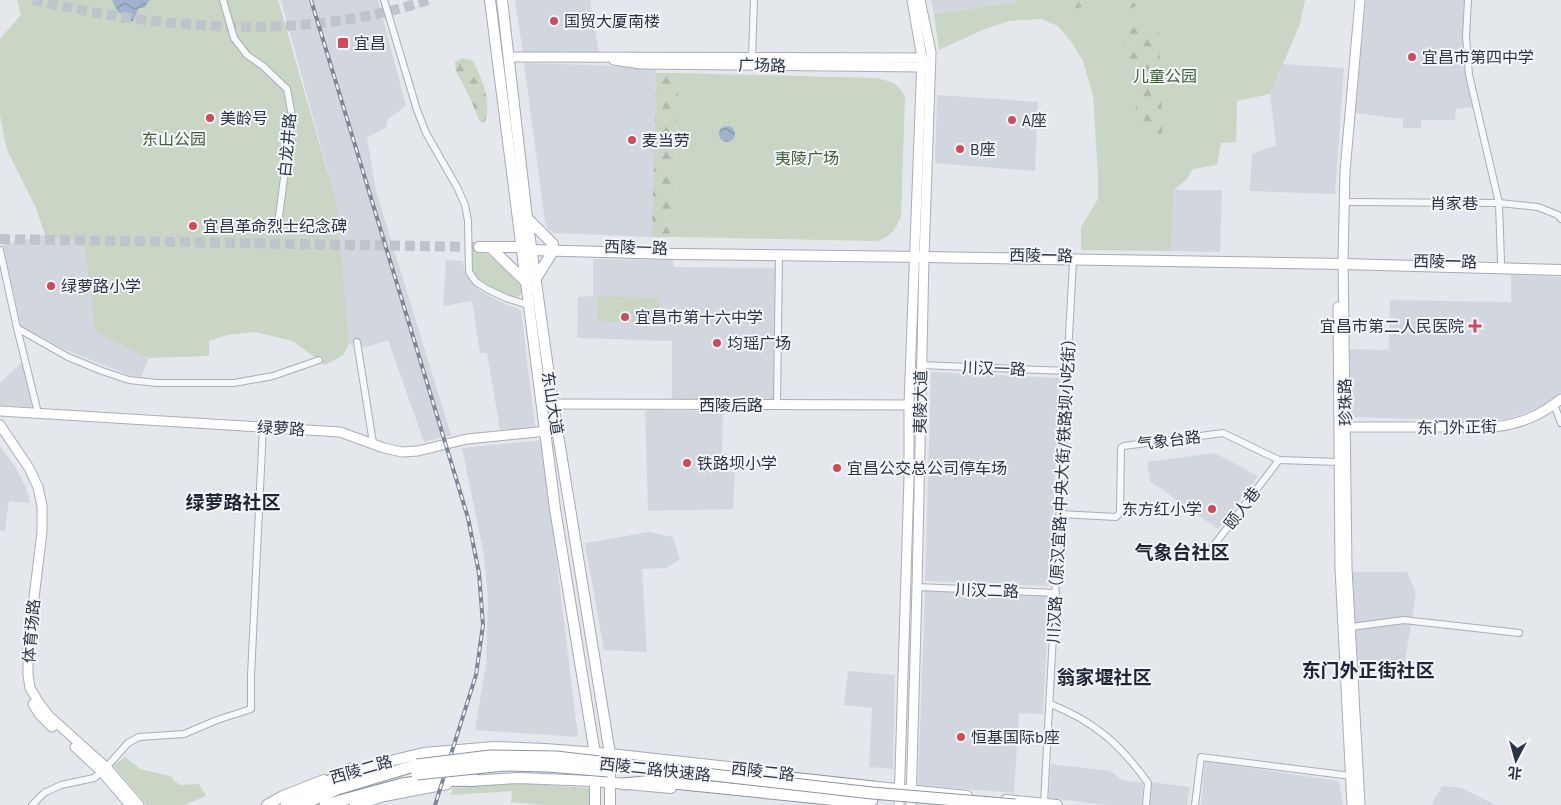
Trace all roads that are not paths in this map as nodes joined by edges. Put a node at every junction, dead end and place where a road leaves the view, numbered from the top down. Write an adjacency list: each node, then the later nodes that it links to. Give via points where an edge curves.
1 (223, 0): 19 (street, 白龙井路, via 234,38 247,54 287,89 292,116)
2 (384, 0): 31 (street, via 426,133 465,205 469,272 487,289)
3 (490, 0): 20 (main road, 东山大道)
4 (502, 0): 11 (main road, 东山大道)
5 (754, 0): 12 (street)
6 (912, 0): 14 (main road, 夷陵大道)
7 (920, 0): 23 (main road, 夷陵大道, via 931,52)
8 (1355, 0): 26 (main road, 珍珠路, via 1340,171)
9 (1360, 0): 15 (main road, 珍珠路)
10 (1468, 0): 16 (street, via 1469,75)
11 (509, 57): 13 (main road, 广场路); 17 (main road, 东山大道)
12 (752, 57): 13 (main road, 广场路); 14 (main road, 广场路)
13 (604, 58): 14 (main road, 广场路, via 641,64)
14 (922, 62): 23 (main road, 夷陵大道)
15 (1344, 202): 16 (street, 肖家巷); 26 (main road, 珍珠路)
16 (1499, 203): 18 (street, 肖家巷, via 1538,208); 27 (street)
17 (527, 218): 20 (main road, 东山大道); 21 (main road)
18 (1561, 219)
19 (278, 224)
20 (528, 247): 21 (main road, 西陵一路); 30 (main road, 东山大道); 30 (main road, 西陵一路, via 485,247)
21 (553, 248): 23 (main road, 西陵一路); 24 (main road, 西陵一路); 30 (main road)
22 (0, 250): 32 (street)
23 (919, 254): 24 (main road, 西陵一路); 25 (main road, 西陵一路); 26 (main road, 西陵一路); 35 (main road, 夷陵大道); 40 (main road, 夷陵大道)
24 (778, 255): 39 (street)
25 (1073, 261): 26 (main road, 西陵一路); 36 (street, 川汉路（原汉宜路·中央大街/铁路坝小吃街）)
26 (1341, 262): 27 (main road, 西陵一路); 29 (main road, 西陵一路); 46 (main road, 珍珠路); 52 (main road, 珍珠路)
27 (1501, 262): 28 (main road, 西陵一路)
28 (1561, 264)
29 (1561, 270)
30 (530, 280): 31 (main road, 东山大道); 38 (main road, 东山大道)
31 (528, 305): 48 (main road, 东山大道)
32 (17, 328): 34 (street, via 68,357 102,371 129,380 157,383 234,384 273,376); 42 (street)
33 (357, 342): 50 (street)
34 (319, 360)
35 (921, 365): 36 (street, 川汉一路); 55 (main road, 夷陵大道)
36 (1068, 371): 53 (street, 川汉路（原汉宜路·中央大街/铁路坝小吃街）)
37 (1558, 402): 43 (street); 46 (main road, 东门外正街, via 1535,417 1512,425)
38 (553, 404): 39 (main road, 西陵后路); 47 (main road, 东山大道)
39 (777, 405): 40 (main road, 西陵后路)
40 (909, 405): 71 (main road, 夷陵大道)
41 (0, 411): 42 (main road, 绿萝路)
42 (38, 413): 45 (main road, 绿萝路)
43 (1561, 423)
44 (0, 425): 64 (main road, 体育场路, via 29,468 42,506 42,532 28,647 30,688 49,716)
45 (263, 427): 50 (main road, 绿萝路, via 340,432); 64 (street, via 251,709 184,734 139,737 128,743)
46 (1345, 427): 57 (main road, 珍珠路)
47 (557, 430): 48 (main road, 绿萝路); 61 (main road, 东山大道)
48 (545, 432): 50 (main road, 绿萝路, via 467,439 412,452); 60 (main road, 东山大道)
49 (0, 435): 64 (main road, 体育场路, via 25,470 37,506 38,530 22,659 26,692 40,715)
50 (373, 443)
51 (1279, 460): 52 (street, 气象台路); 53 (street, 气象台路, via 1223,433 1124,446 1121,448 1120,513 1116,517); 54 (street, 颐人巷)
52 (1338, 462): 65 (main road, 珍珠路)
53 (1060, 514): 56 (street, 川汉路（原汉宜路·中央大街/铁路坝小吃街）)
54 (1205, 557)
55 (917, 587): 56 (street, 川汉二路); 72 (main road, 夷陵大道)
56 (1056, 593): 59 (street, 川汉路（原汉宜路·中央大街/铁路坝小吃街）)
57 (1350, 628): 58 (street, via 1404,620); 93 (main road, 珍珠路)
58 (1519, 633)
59 (1050, 704): 74 (street, 川汉路（原汉宜路·中央大街/铁路坝小吃街）); 90 (street, via 1074,713 1110,738 1148,783)
60 (595, 754): 61 (main road, 西陵二路); 62 (main road, 西陵二路, via 494,747 424,753); 67 (main road, 东山大道)
61 (612, 759): 63 (highway, 西陵二路快速路, bridge, via 490,756); 68 (main road, 东山大道); 70 (highway, bridge); 70 (main road, 西陵二路, via 818,776); 88 (highway, 西陵二路快速路, bridge, via 872,793)
62 (351, 769): 78 (main road, 西陵二路); 79 (highway)
63 (417, 769): 73 (highway, 西陵二路快速路, bridge, via 548,766 625,772); 80 (highway, 西陵二路快速路, via 337,789); 81 (highway, 西陵二路快速路)
64 (104, 770): 75 (street, via 94,778 61,785 44,793); 76 (main road, 体育场路); 77 (main road, 体育场路)
65 (1350, 776): 91 (street, via 1201,757); 92 (main road, 珍珠路)
66 (476, 780): 67 (main road, 西陵二路); 81 (highway, via 402,784); 82 (main road, 西陵二路, via 384,796)
67 (594, 781): 68 (main road, 西陵二路); 83 (main road, 东山大道)
68 (609, 783): 69 (main road, 西陵二路); 84 (main road, 东山大道)
69 (624, 784): 73 (main road, 西陵二路); 73 (highway, via 654,780)
70 (873, 787): 71 (main road, 西陵二路)
71 (900, 789): 72 (main road, 西陵二路); 85 (main road, 夷陵大道)
72 (912, 790): 74 (main road, 西陵二路); 86 (main road, 夷陵大道)
73 (869, 802): 87 (highway, 西陵二路快速路)
74 (1044, 804): 89 (main road, 西陵二路)
75 (32, 805)
76 (130, 805)
77 (139, 805)
78 (267, 805)
79 (286, 805)
80 (302, 805)
81 (324, 805)
82 (356, 805)
83 (595, 805)
84 (610, 805)
85 (899, 805)
86 (911, 805)
87 (928, 805)
88 (1016, 805)
89 (1057, 805)
90 (1146, 805)
91 (1195, 805)
92 (1351, 805)
93 (1360, 805)

